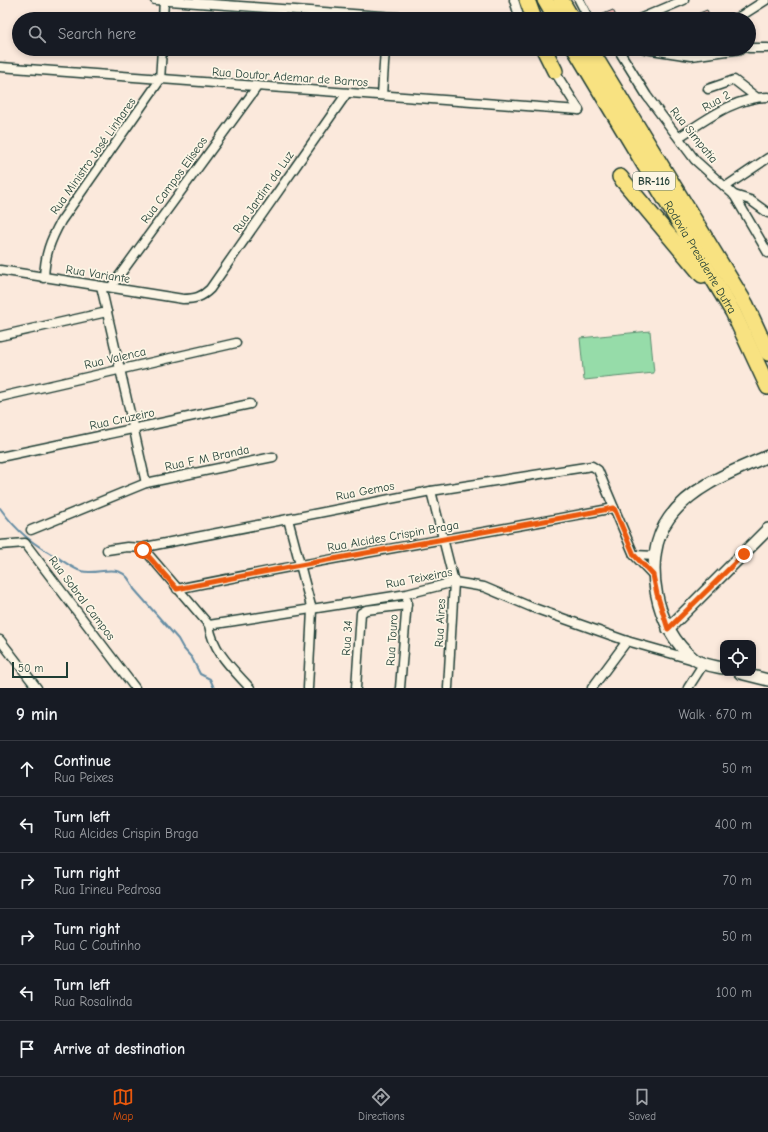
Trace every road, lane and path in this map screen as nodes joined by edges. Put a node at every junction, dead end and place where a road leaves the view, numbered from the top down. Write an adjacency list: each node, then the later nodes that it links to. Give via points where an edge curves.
1 (155, 0): 2 (street)
2 (164, 0): 11 (street); 12 (street)
3 (514, 0): 13 (street)
4 (527, 0): 14 (highway)
5 (545, 0): 15 (highway)
6 (561, 0): 16 (highway)
7 (570, 0): 17 (highway)
8 (579, 0): 18 (street)
9 (684, 0): 19 (street)
10 (766, 0): 20 (street)
11 (163, 12)
12 (313, 12)
13 (518, 12)
14 (531, 12)
15 (552, 12)
16 (568, 12)
17 (578, 12)
18 (585, 12)
19 (656, 12)
20 (747, 12)
21 (756, 48): 22 (street)
22 (768, 48)
23 (162, 56): 33 (street)
24 (385, 56): 38 (street)
25 (540, 56): 32 (street)
26 (548, 56): 32 (highway)
27 (579, 56): 54 (highway, Rodovia Presidente Dutra / BR-116)
28 (594, 56): 37 (highway, Rodovia Presidente Dutra / BR-116)
29 (600, 56): 37 (highway)
30 (622, 56): 41 (street, Rua Simpatia, via 647,96)
31 (0, 67): 33 (street, Rua Doutor Ademar de Barros)
32 (555, 71): 38 (street, Rua Doutor Ademar de Barros, via 579,110)
33 (160, 80): 34 (street, Rua Doutor Ademar de Barros); 49 (street, Rua Ministro José Linhares, via 61,221 50,242)
34 (257, 87): 36 (street, Rua Doutor Ademar de Barros); 51 (street, Rua Campos Eliseos)
35 (708, 89): 39 (street, via 734,80)
36 (347, 93): 38 (street, Rua Doutor Ademar de Barros); 52 (street, Rua Jardim da Luz, via 210,289 203,296)
37 (618, 94): 57 (highway, Rodovia Presidente Dutra / BR-116, via 746,305)
38 (382, 95)
39 (756, 97): 40 (street, Rua 2); 41 (street, Rua 2, via 733,104)
40 (768, 97)
41 (679, 137): 44 (street, Rua Simpatia, via 704,169)
42 (768, 158): 44 (street)
43 (620, 177): 54 (highway)
44 (725, 187): 45 (street, Rua Simpatia)
45 (734, 195): 46 (street, via 750,200); 47 (street, Rua Simpatia)
46 (768, 213)
47 (768, 253)
48 (0, 270): 49 (street, Rua Variante)
49 (44, 278): 50 (street, Rua Variante)
50 (101, 286): 51 (street, Rua Variante); 53 (street)
51 (111, 287): 52 (street, Rua Variante)
52 (194, 299)
53 (107, 312): 55 (street); 58 (street)
54 (733, 312): 59 (highway, Rodovia Presidente Dutra / BR-116)
55 (0, 336)
56 (236, 343): 58 (street, Rua Valenca)
57 (768, 353)
58 (120, 369): 60 (street, Rua Valenca); 62 (street)
59 (768, 387)
60 (0, 397)
61 (250, 404): 62 (street, Rua Cruzeiro)
62 (134, 428): 64 (street, Rua Cruzeiro); 66 (street)
63 (768, 456): 77 (main road, via 725,474 686,500 668,519 658,542)
64 (0, 457)
65 (273, 457): 66 (street, Rua F M Branda)
66 (146, 483): 70 (street, Rua F M Branda)
67 (431, 490): 68 (street, Rua Gemos, via 594,467 598,470); 69 (street, Rua Gemos); 72 (street, Rua Aires)
68 (614, 508): 72 (street, Rua Alcides Crispin Braga); 76 (street)
69 (288, 519): 74 (street, Rua Gemos); 78 (street)
70 (31, 530)
71 (767, 532): 86 (main road)
72 (444, 539): 78 (street, Rua Alcides Crispin Braga); 80 (street, Rua Aires)
73 (0, 545): 94 (street, Rua Sobral Campos, via 25,543)
74 (143, 548): 75 (street, Rua Gemos); 81 (street)
75 (107, 550)
76 (634, 555): 77 (street); 79 (street)
77 (656, 556): 79 (main road)
78 (299, 564): 81 (street, Rua Alcides Crispin Braga); 84 (street)
79 (653, 575): 86 (main road, via 660,609)
80 (454, 582): 82 (street, Rua Teixeiras); 88 (street, Rua Teixeiras, via 484,587 531,607); 99 (street, Rua Aires)
81 (177, 589): 85 (street)
82 (407, 594): 83 (street, Rua Touro); 84 (street, Rua Teixeiras)
83 (407, 605): 97 (street, Rua 34, via 366,610 361,613); 98 (street, Rua Touro)
84 (312, 610): 85 (street, Rua Teixeiras); 96 (street)
85 (209, 625): 95 (street, via 217,649)
86 (668, 629): 89 (main road, via 678,643)
87 (0, 640): 93 (street)
88 (627, 640): 89 (street, Rua Teixeiras); 100 (street)
89 (699, 662): 90 (main road); 101 (street)
90 (720, 667)
91 (752, 676): 92 (main road)
92 (768, 680)
93 (37, 688)
94 (135, 688)
95 (250, 688)
96 (308, 688)
97 (356, 688)
98 (400, 688)
99 (448, 688)
100 (592, 688)
101 (688, 688)

